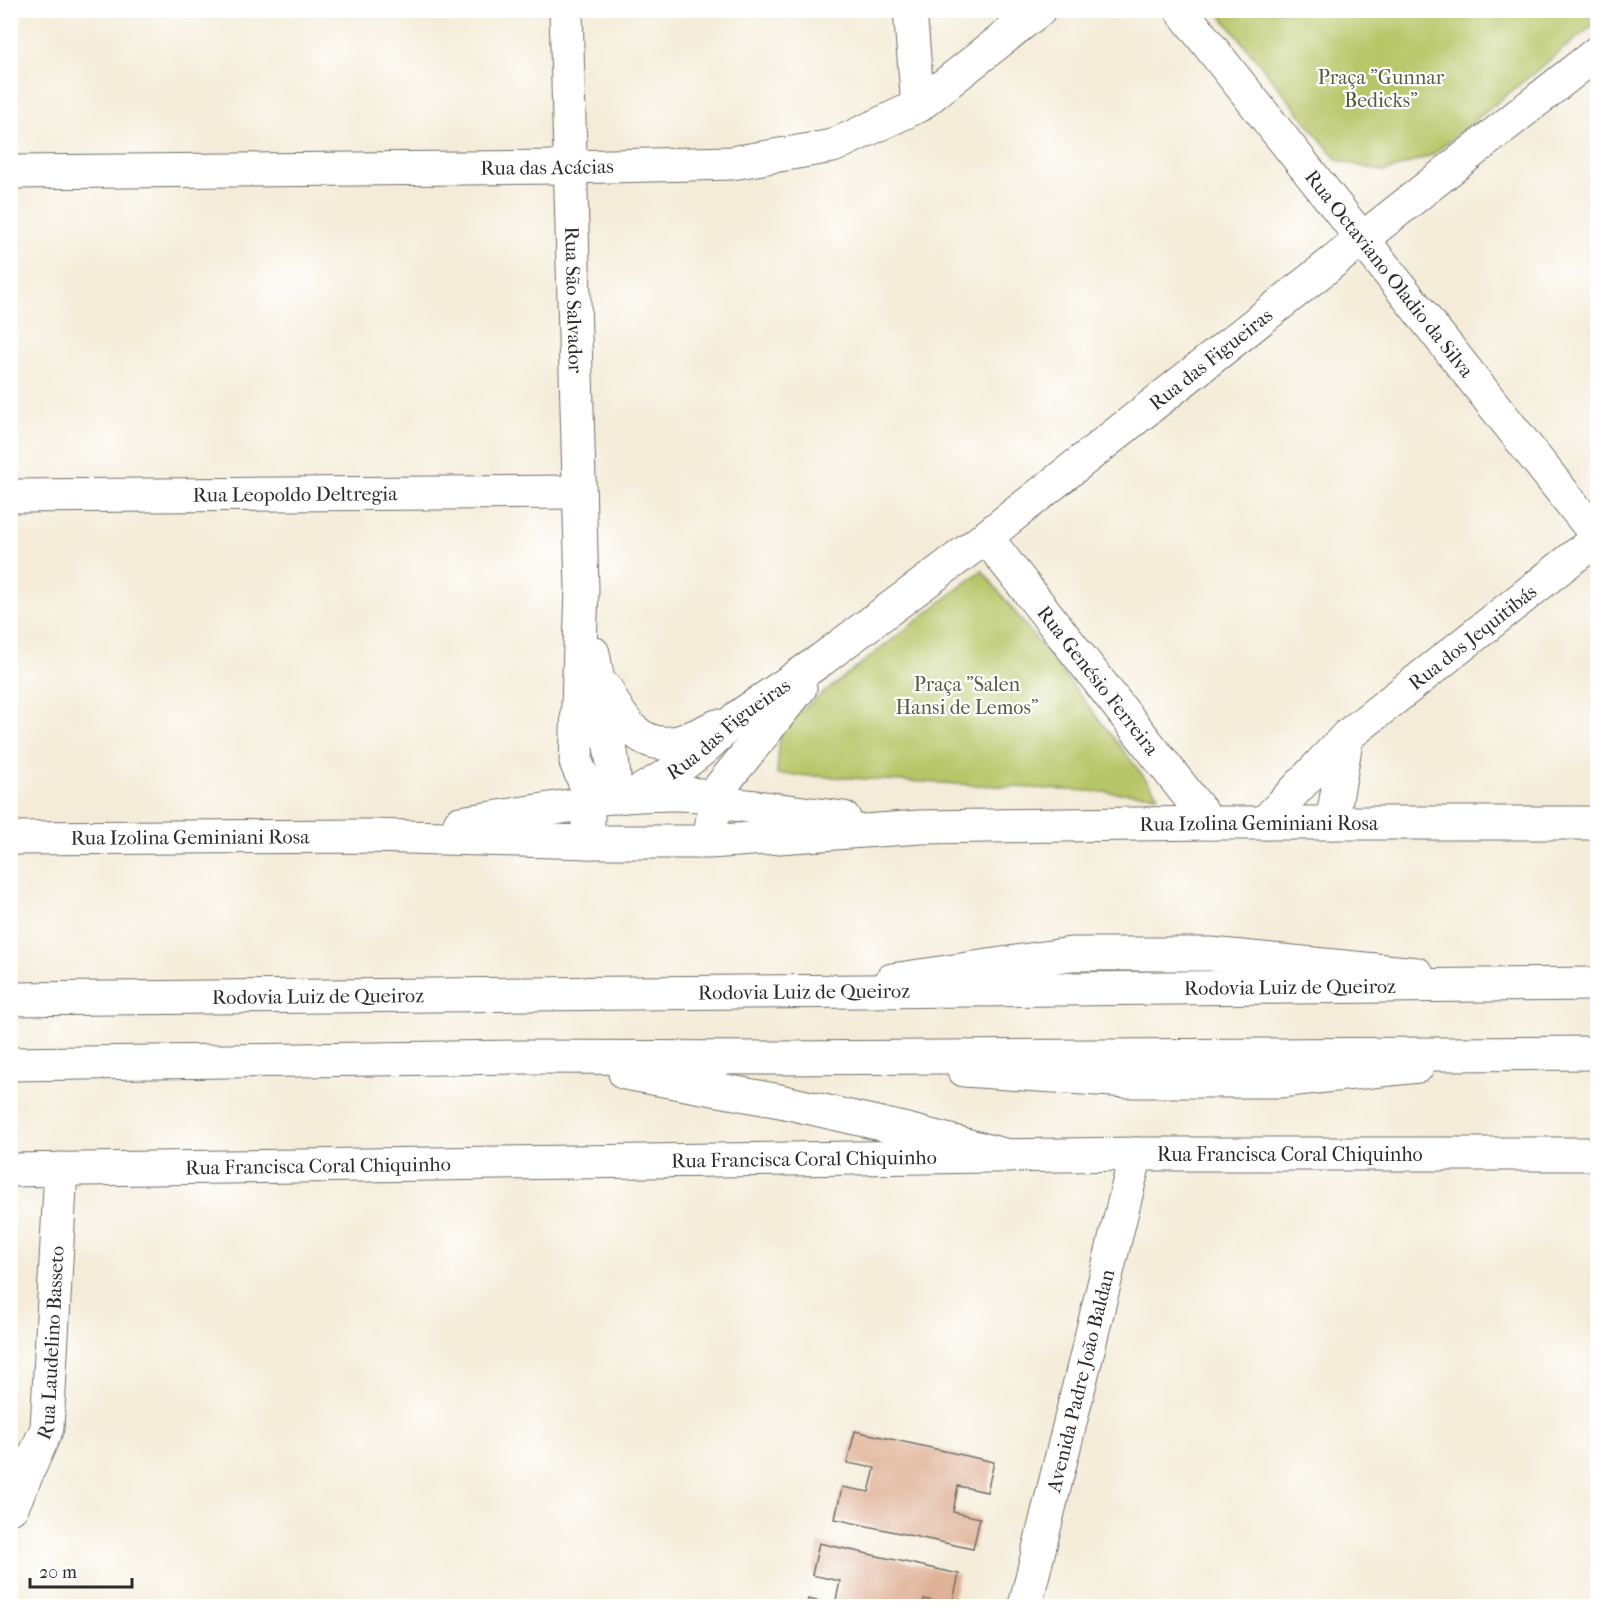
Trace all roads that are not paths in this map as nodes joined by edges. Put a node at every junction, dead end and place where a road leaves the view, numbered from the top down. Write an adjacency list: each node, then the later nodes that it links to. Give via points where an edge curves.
1 (566, 10): 7 (main road, Rua São Salvador)
2 (910, 10): 6 (main road)
3 (1040, 10): 6 (main road, Rua das Acácias)
4 (1181, 10): 9 (main road, Rua Octaviano Oladio da Silva)
5 (1598, 52): 9 (main road, Rua das Figueiras)
6 (918, 106): 7 (main road, Rua das Acácias, via 833,146 732,163)
7 (569, 167): 8 (main road, Rua das Acácias); 10 (main road, Rua São Salvador)
8 (10, 172)
9 (1362, 240): 12 (main road, Rua das Figueiras); 13 (main road, Rua Octaviano Oladio da Silva)
10 (579, 492): 11 (main road, Rua Leopoldo Deltregia); 14 (main road, Rua São Salvador)
11 (10, 496)
12 (986, 537): 15 (main road, Rua das Figueiras); 21 (main road, Rua Genésio Ferreira)
13 (1598, 538): 18 (main road, Rua dos Jequitibás)
14 (582, 589): 16 (main road, Rua São Salvador); 19 (main road, Rua São Salvador, via 576,762)
15 (821, 660): 17 (main road, Rua das Figueiras); 20 (main road, Rua das Figueiras)
16 (596, 667): 17 (main road, via 618,713 644,739 679,741); 19 (main road, Rua São Salvador, via 614,767)
17 (738, 717): 19 (main road, Rua das Figueiras, via 676,770)
18 (1347, 736): 22 (main road, Rua dos Jequitibás); 23 (main road)
19 (607, 798): 20 (main road, Rua Izolina Geminiani Rosa, via 676,793); 26 (main road, Rua Izolina Geminiani Rosa); 28 (main road)
20 (714, 799): 25 (main road, Rua Izolina Geminiani Rosa); 29 (main road)
21 (1210, 823): 22 (main road, Rua Izolina Geminiani Rosa); 25 (main road, Rua Izolina Geminiani Rosa)
22 (1264, 823): 23 (main road, Rua Izolina Geminiani Rosa)
23 (1332, 823): 24 (main road, Rua Izolina Geminiani Rosa)
24 (1598, 823)
25 (920, 827): 29 (main road, Rua Izolina Geminiani Rosa)
26 (370, 837): 27 (main road, Rua Izolina Geminiani Rosa); 28 (main road, Rua Izolina Geminiani Rosa)
27 (10, 838)
28 (588, 842): 29 (main road, Rua Izolina Geminiani Rosa)
29 (709, 842)
30 (1598, 984): 31 (main road, Rodovia Luiz de Queiroz)
31 (10, 999)
32 (1598, 1053): 33 (main road)
33 (526, 1057): 34 (main road); 37 (main road, via 780,1101)
34 (10, 1064)
35 (1136, 1154): 36 (main road, Rua Francisca Coral Chiquinho); 37 (main road, Rua Francisca Coral Chiquinho); 41 (main road, Avenida Padre João Baldan)
36 (1598, 1154)
37 (1008, 1156): 38 (main road, Rua Francisca Coral Chiquinho)
38 (61, 1169): 39 (main road, Rua Francisca Coral Chiquinho); 40 (main road, Rua Laudelino Basseto, via 47,1428)
39 (10, 1170)
40 (10, 1507)
41 (1025, 1606)

